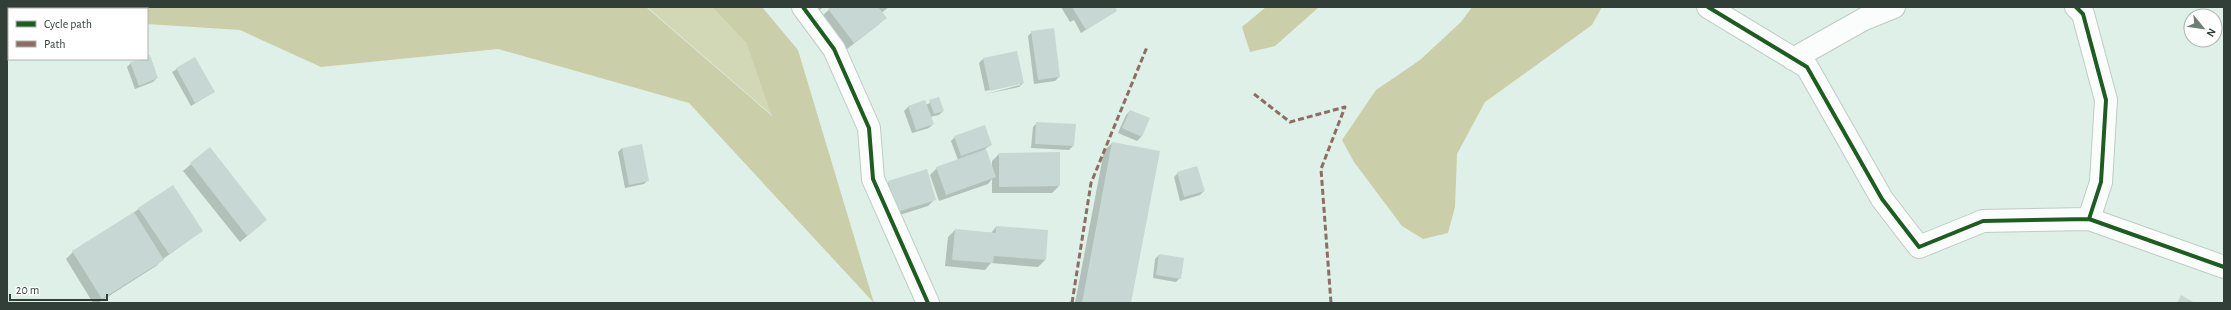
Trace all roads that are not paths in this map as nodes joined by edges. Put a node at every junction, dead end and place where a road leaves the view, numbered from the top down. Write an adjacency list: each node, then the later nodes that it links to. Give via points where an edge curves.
1 (803, 7): 8 (street, via 834,49 870,128 874,179)
2 (1708, 7): 5 (street)
3 (1894, 7): 5 (street, via 1864,18)
4 (2076, 7): 6 (street, via 2083,14 2106,100 2101,182)
5 (1793, 59): 6 (street, via 1807,67 1882,199 1919,247 1983,220)
6 (2089, 219): 7 (street)
7 (2224, 267)
8 (928, 303)

